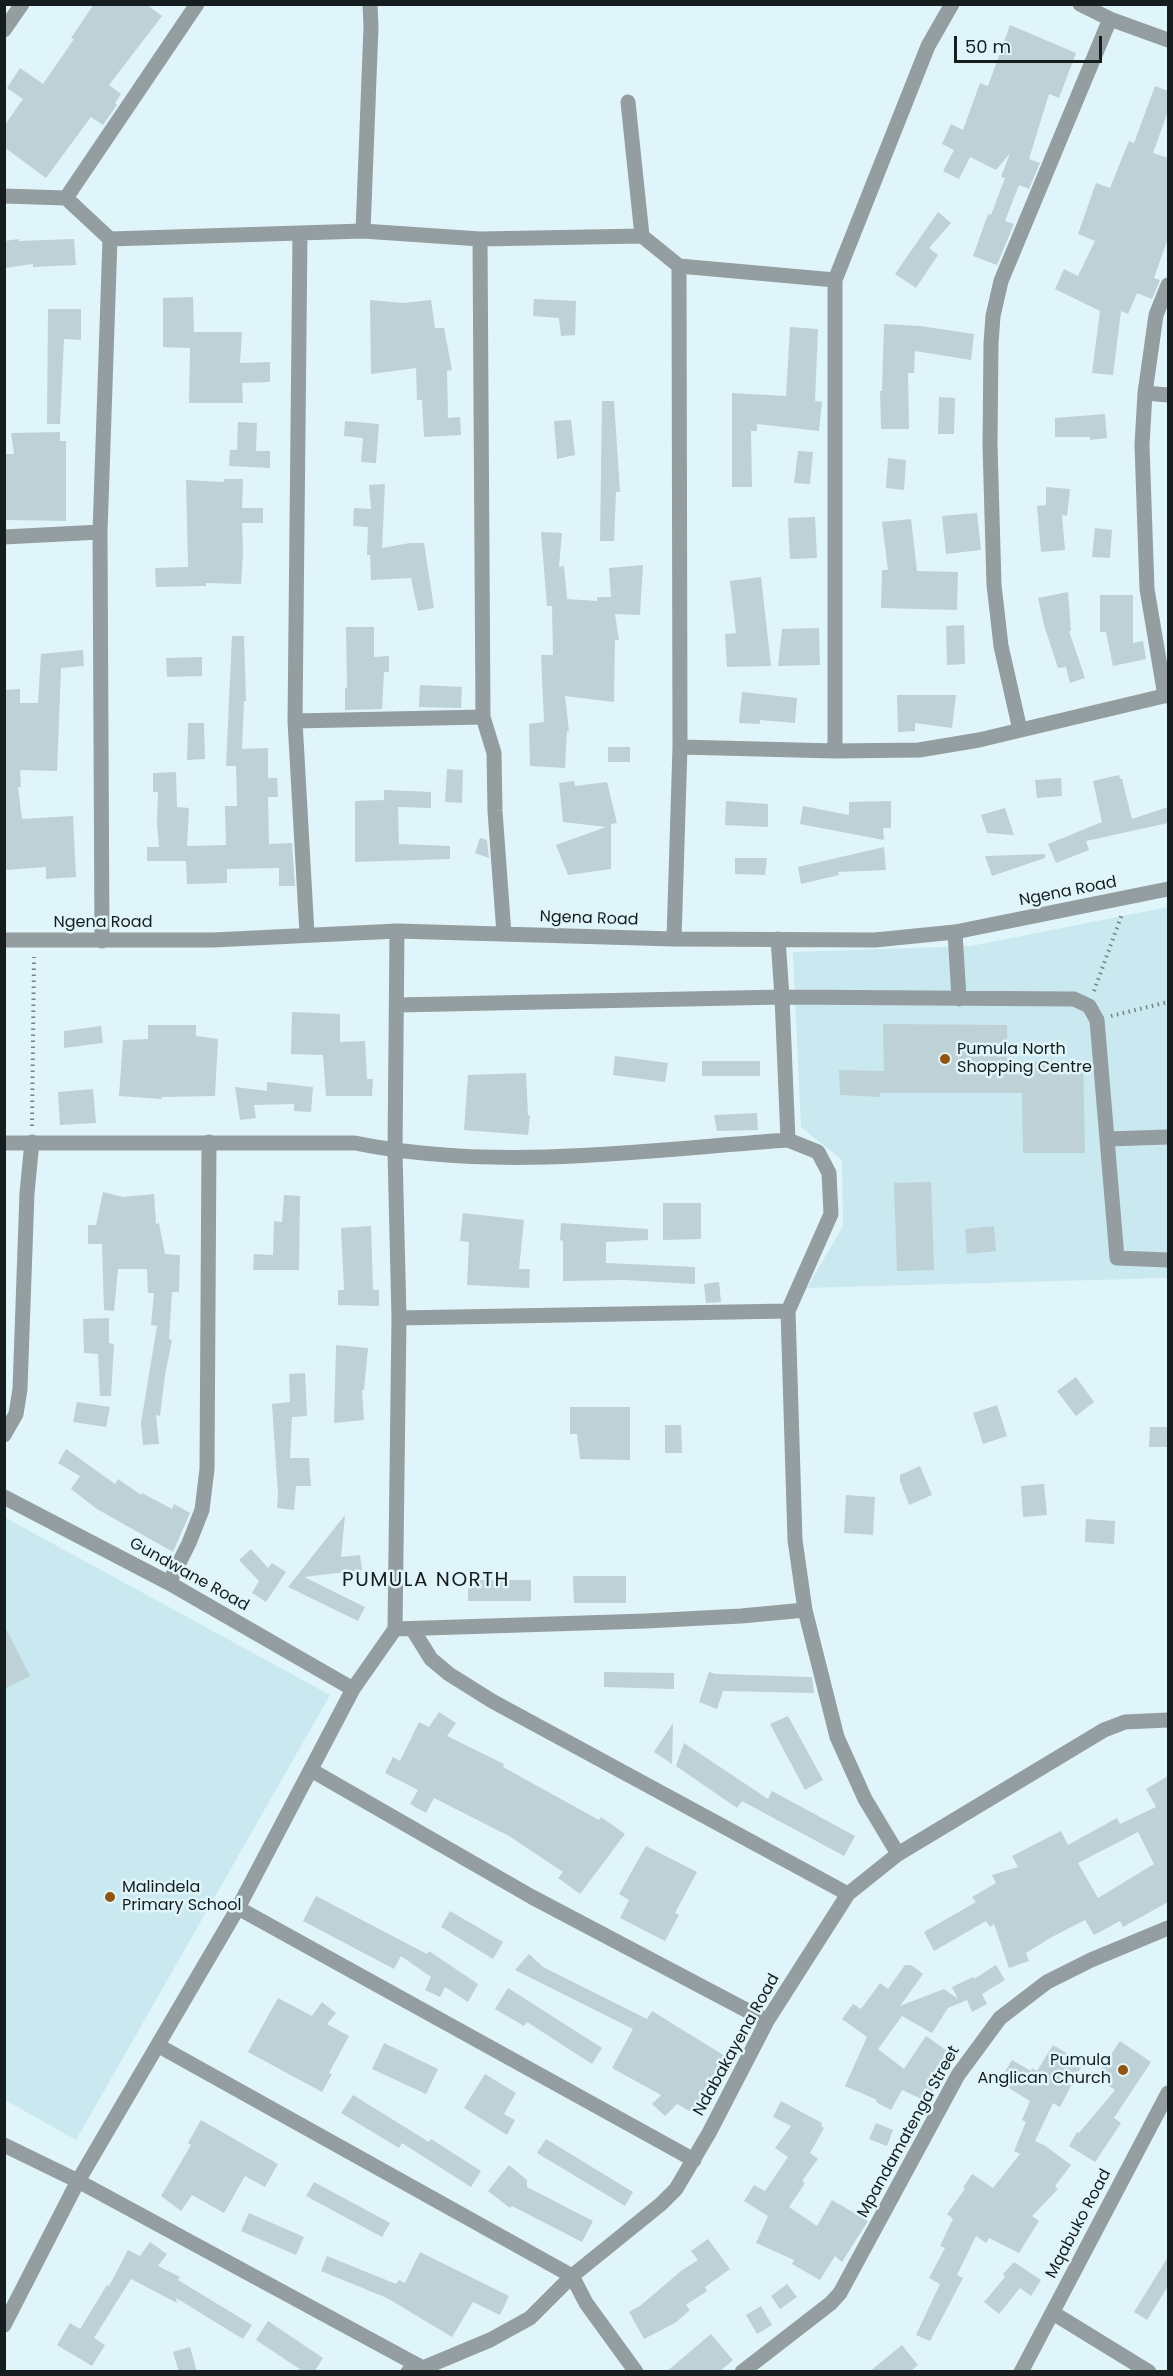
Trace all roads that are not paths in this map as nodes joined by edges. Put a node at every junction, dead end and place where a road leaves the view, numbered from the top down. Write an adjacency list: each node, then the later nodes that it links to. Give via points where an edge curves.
1 (22, 4): 7 (street)
2 (197, 4): 11 (street)
3 (370, 4): 12 (street)
4 (952, 4): 18 (street, via 928,46)
5 (1080, 4): 6 (street)
6 (1110, 19): 8 (street); 27 (street, via 1001,281 993,316 993,585 1001,646)
7 (4, 30)
8 (1168, 40)
9 (628, 102): 14 (street)
10 (4, 196): 11 (street)
11 (66, 198): 15 (street)
12 (363, 231): 13 (street); 16 (street)
13 (300, 234): 15 (street); 26 (street)
14 (642, 236): 16 (street); 17 (street)
15 (110, 239): 22 (street)
16 (480, 239): 25 (street)
17 (679, 266): 18 (street); 28 (street)
18 (835, 279): 29 (street)
19 (1168, 285): 20 (street, via 1156,315)
20 (1145, 393): 21 (street); 24 (street, via 1142,445 1147,589)
21 (1168, 396)
22 (100, 532): 23 (street); 38 (street)
23 (4, 537)
24 (1167, 695): 27 (street)
25 (483, 717): 26 (street); 34 (street, via 494,753)
26 (294, 721): 33 (street)
27 (1020, 730): 29 (street, via 920,750)
28 (680, 747): 29 (street); 35 (street)
29 (835, 751)
30 (1168, 889): 32 (street, Ngena Road)
31 (397, 931): 33 (street, Ngena Road); 34 (street, Ngena Road); 41 (street)
32 (955, 932): 36 (street, Ngena Road, via 875,940); 40 (street)
33 (307, 934): 38 (street, Ngena Road)
34 (504, 934): 35 (street, Ngena Road)
35 (674, 939): 36 (street, Ngena Road)
36 (778, 939): 39 (street)
37 (4, 940): 38 (street, Ngena Road)
38 (102, 941)
39 (782, 998): 40 (street); 41 (street); 44 (street)
40 (959, 999): 43 (street, via 1074,999 1089,1006 1097,1020)
41 (397, 1005): 48 (street)
42 (1168, 1137): 43 (street)
43 (1107, 1139): 49 (street, via 1117,1258)
44 (788, 1140): 48 (street, via 569,1156 452,1157); 50 (street, via 818,1152 829,1173 831,1214)
45 (32, 1142): 46 (street); 47 (street); 52 (street, via 20,1389 16,1414)
46 (209, 1142): 48 (street, via 355,1143); 54 (street, via 207,1469 202,1509)
47 (4, 1143)
48 (395, 1152): 51 (street)
49 (1168, 1260)
50 (788, 1311): 51 (street); 55 (street, via 795,1540)
51 (399, 1318): 56 (street)
52 (4, 1435)
53 (4, 1497): 54 (street, Gundwane Road)
54 (169, 1583): 58 (street, Gundwane Road)
55 (805, 1610): 57 (street, via 730,1617); 61 (street, via 837,1737)
56 (395, 1629): 57 (street); 58 (street)
57 (413, 1630): 62 (street, via 431,1659 492,1701)
58 (353, 1689): 60 (street)
59 (1168, 1720): 61 (street, Ndabakayena Road, via 1125,1722 1104,1730)
60 (311, 1770): 63 (street); 65 (street, via 532,1897)
61 (898, 1854): 62 (street, Ndabakayena Road)
62 (848, 1894): 65 (street, Ndabakayena Road)
63 (238, 1908): 66 (street); 69 (street)
64 (1168, 1928): 76 (street, Mpandamatenga Street, via 1047,1982 1000,2018 958,2075 840,2293)
65 (767, 2021): 69 (street, Ndabakayena Road)
66 (159, 2046): 70 (street); 71 (street)
67 (1168, 2093): 72 (street, Mqabuko Road)
68 (4, 2145): 70 (street)
69 (694, 2160): 71 (street, Ndabakayena Road, via 661,2204)
70 (78, 2181): 73 (street); 74 (street)
71 (572, 2276): 74 (street, Ndabakayena Road, via 530,2318 490,2340); 75 (street, via 586,2304)
72 (1053, 2313): 77 (street, Mqabuko Road); 78 (street)
73 (4, 2325)
74 (416, 2370)
75 (636, 2372)
76 (742, 2372)
77 (1021, 2372)
78 (1149, 2372)

